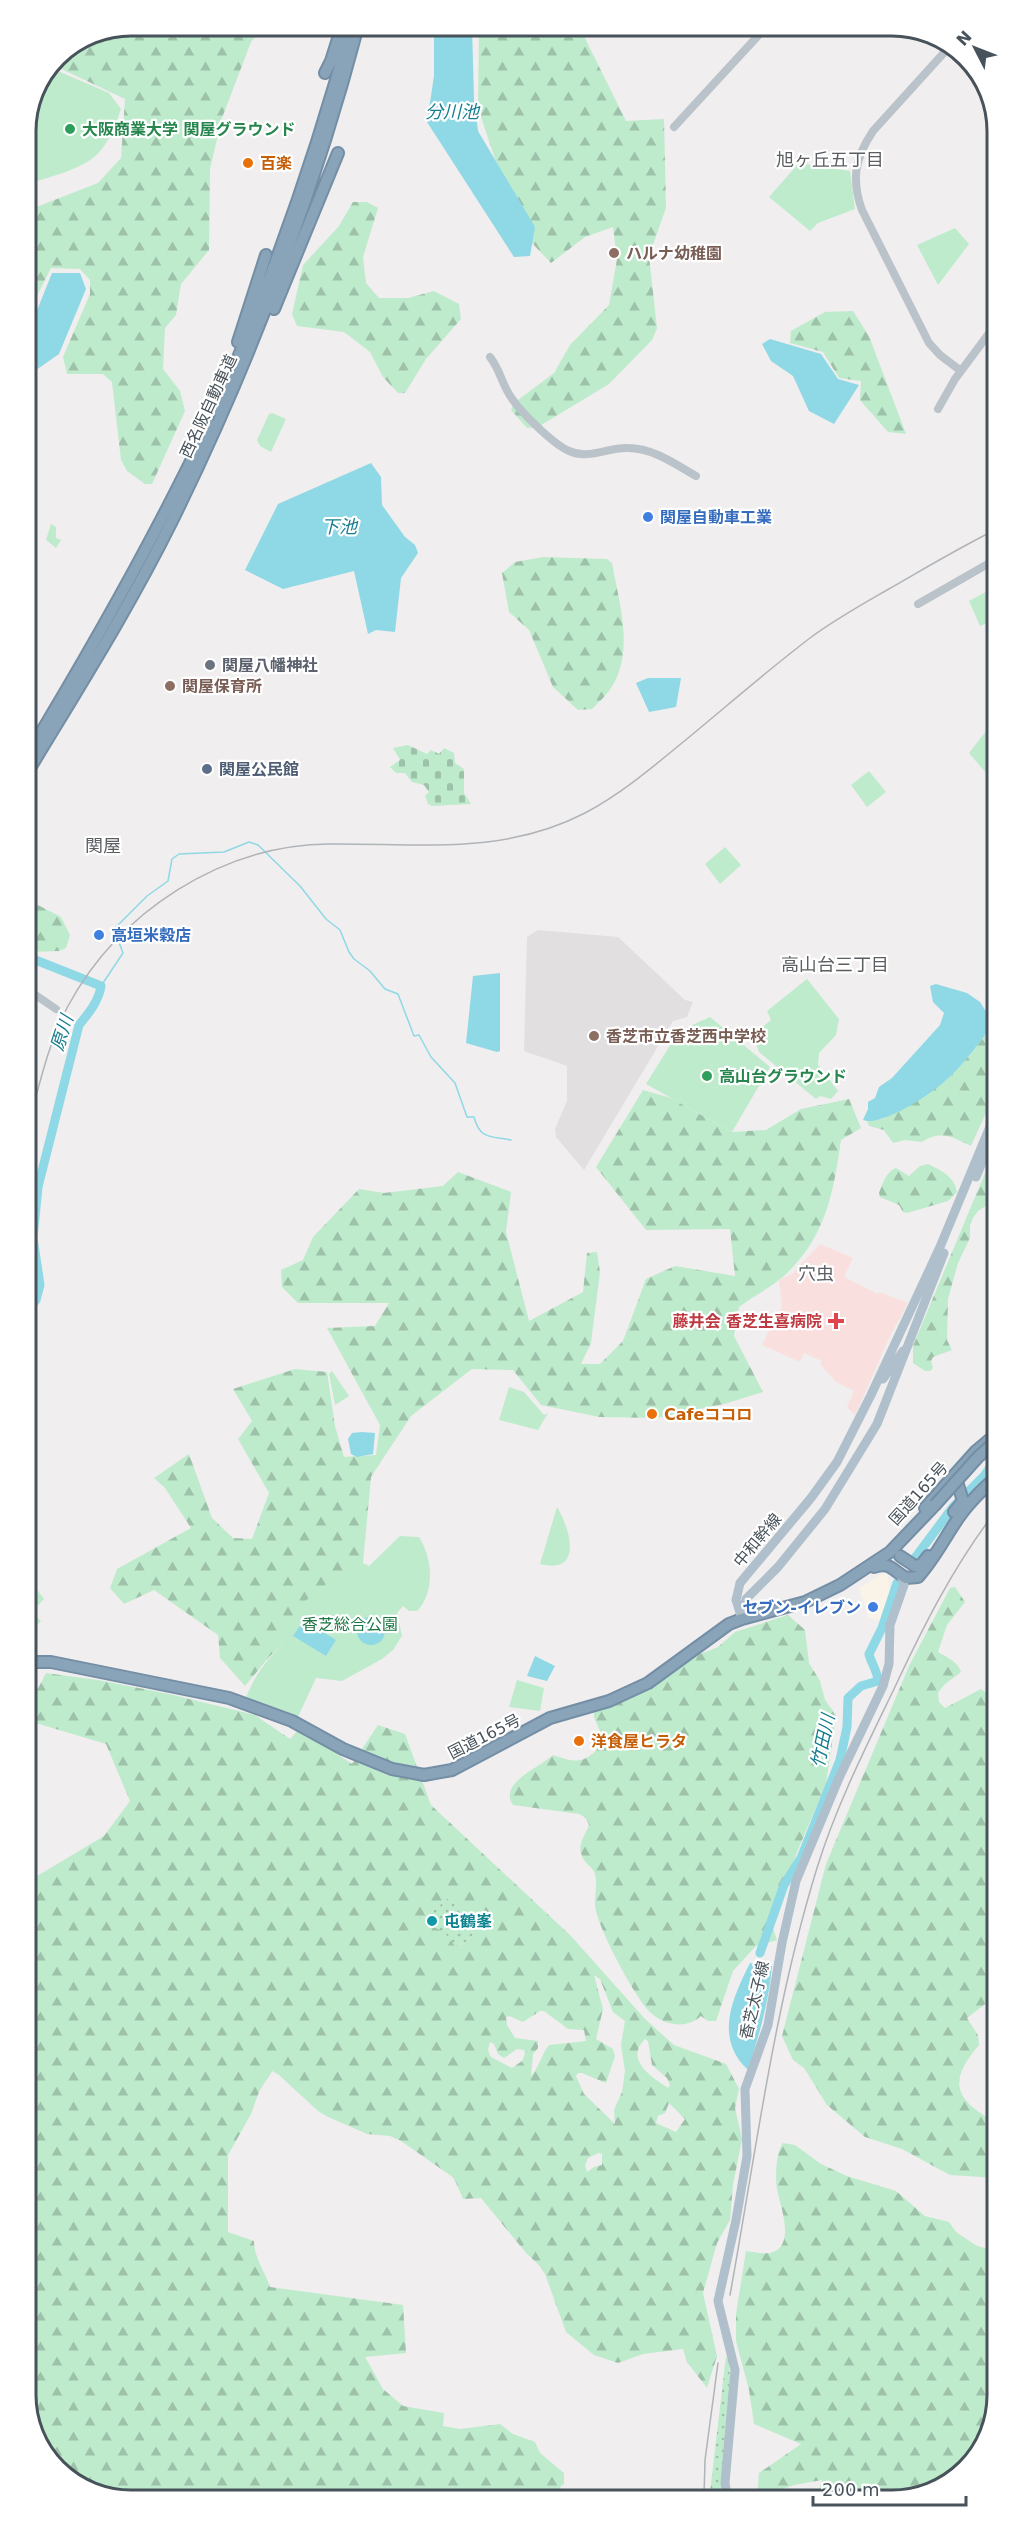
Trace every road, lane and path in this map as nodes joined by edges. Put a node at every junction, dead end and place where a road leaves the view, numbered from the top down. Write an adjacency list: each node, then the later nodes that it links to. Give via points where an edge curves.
1 (339, 36): 6 (highway)
2 (348, 36): 15 (highway, 西名阪自動車道, via 289,227)
3 (355, 36): 12 (highway, 西名阪自動車道, via 310,189)
4 (758, 36): 7 (street)
5 (944, 52): 13 (street, via 868,139 857,163 855,192 929,343)
6 (325, 73)
7 (674, 127)
8 (338, 153): 12 (highway, via 253,359)
9 (266, 255): 15 (highway)
10 (987, 336): 13 (street)
11 (490, 357): 16 (street, via 512,399 570,452 591,454 626,447 646,450)
12 (245, 363): 17 (highway, 西名阪自動車道)
13 (960, 371): 14 (street)
14 (938, 409)
15 (215, 410): 17 (highway, 西名阪自動車道)
16 (696, 476)
17 (168, 520): 18 (highway, 西名阪自動車道)
18 (154, 545): 21 (highway, 西名阪自動車道); 22 (highway, 西名阪自動車道)
19 (987, 564): 20 (street)
20 (918, 604)
21 (36, 741)
22 (36, 757)
23 (36, 995): 24 (street)
24 (56, 1009)
25 (987, 1134): 28 (main road, 中和幹線)
26 (987, 1151): 27 (main road, 中和幹線)
27 (911, 1339): 28 (main road); 40 (main road, 中和幹線, via 878,1425 805,1536 746,1599)
28 (872, 1395): 40 (main road, 中和幹線, via 837,1462 805,1507 740,1583 736,1600)
29 (987, 1443): 31 (highway, 国道165号)
30 (987, 1449): 36 (highway, bridge)
31 (955, 1474): 35 (highway, 国道165号); 36 (highway, via 962,1497 921,1565 909,1564)
32 (987, 1482): 34 (highway)
33 (987, 1485): 34 (highway)
34 (979, 1492): 39 (highway, via 959,1516 934,1559 918,1577)
35 (900, 1537): 36 (highway, via 892,1546); 38 (highway, 国道165号)
36 (895, 1554): 37 (highway); 38 (highway, 国道165号); 39 (highway)
37 (892, 1567): 38 (highway, 国道165号, via 878,1565); 39 (highway)
38 (862, 1572): 40 (highway, 国道165号, via 805,1602)
39 (906, 1577): 42 (main road, 香芝太子線, via 908,1590 890,1625 889,1664 883,1686 796,1881 768,2025 746,2089 747,2156 718,2301 735,2370)
40 (742, 1618): 41 (highway, 国道165号, via 629,1693 550,1718 452,1770 424,1775 374,1764 292,1721 229,1698)
41 (36, 1662)
42 (726, 2490)

